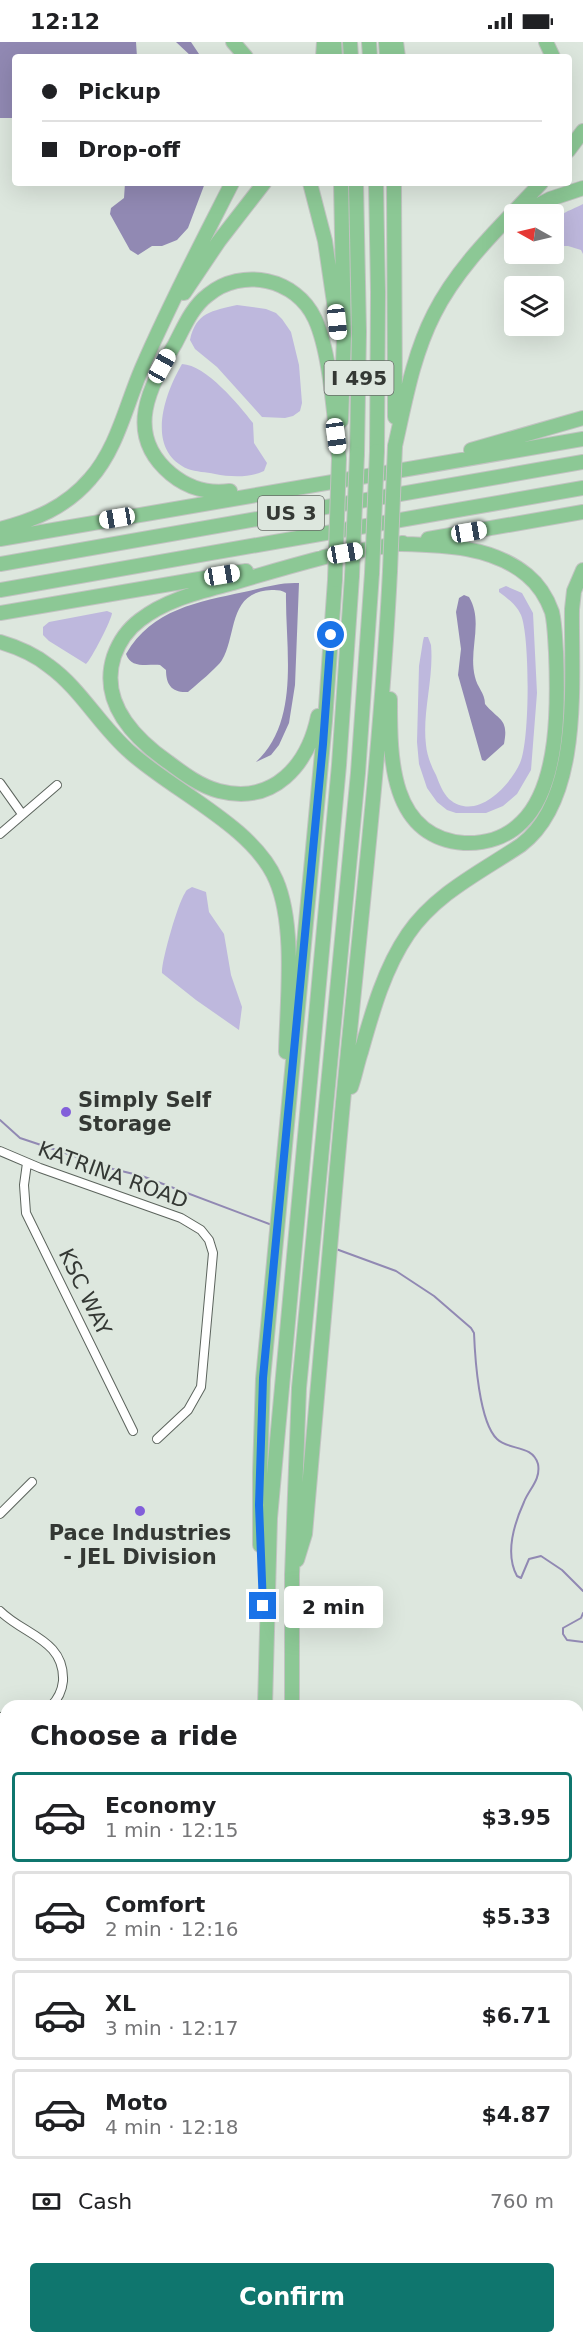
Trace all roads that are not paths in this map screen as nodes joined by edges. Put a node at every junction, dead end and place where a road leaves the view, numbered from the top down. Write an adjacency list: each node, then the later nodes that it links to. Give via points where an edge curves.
1 (233, 42): 2 (highway)
2 (243, 54)
3 (583, 131): 4 (highway)
4 (572, 146)
5 (230, 186): 17 (highway)
6 (262, 186): 17 (highway, via 189,285)
7 (311, 186): 18 (highway, via 328,256 339,343)
8 (341, 186): 18 (highway)
9 (357, 186): 53 (highway, I 495, bridge, via 359,332 352,576 339,765 270,1518)
10 (376, 186): 51 (highway, I 495, bridge, via 377,451 372,573 360,742 299,1388)
11 (394, 186): 21 (highway)
12 (538, 186): 16 (highway)
13 (583, 188): 14 (highway)
14 (540, 204)
15 (504, 227): 16 (highway)
16 (489, 239): 21 (highway, via 434,313 411,375)
17 (150, 351): 28 (highway, via 113,442 93,476 54,509)
18 (341, 402): 22 (highway)
19 (583, 418): 24 (highway)
20 (583, 439): 24 (highway)
21 (395, 446): 34 (highway, bridge)
22 (339, 458): 26 (highway, via 322,340 310,311 292,292 271,282 247,279 226,284 196,307 154,381 146,406 147,432 161,464 189,486 219,493); 37 (highway, bridge)
23 (583, 462): 32 (highway, US 3)
24 (405, 469): 26 (highway)
25 (583, 488): 35 (highway, US 3)
26 (262, 493): 29 (highway)
27 (583, 512): 30 (highway)
28 (0, 529)
29 (0, 539)
30 (401, 544): 31 (highway); 34 (highway, via 463,548 497,558 532,580 551,609 557,703 546,777 523,822 492,840 465,843 439,836 416,820 399,794 390,743)
31 (325, 557): 36 (highway); 37 (highway, via 185,596 140,619 126,634 113,659 114,700 137,736 186,775 221,791 263,789 293,771 309,747)
32 (0, 564)
33 (583, 570): 43 (highway, via 572,609 571,736 552,807 529,839 438,900 406,936 376,1004)
34 (390, 571): 43 (highway, via 364,902)
35 (0, 590)
36 (0, 613)
37 (331, 635): 45 (highway)
38 (0, 642): 45 (highway, via 32,655 59,674 128,751 240,834 271,870 288,927)
39 (0, 783): 41 (street)
40 (57, 785): 41 (street)
41 (22, 814): 42 (street)
42 (0, 834)
43 (342, 1112): 51 (highway, via 305,1534)
44 (0, 1151): 46 (street, KATRINA ROAD)
45 (284, 1158): 53 (highway, via 263,1378 260,1473)
46 (27, 1163): 47 (street, KSC WAY, via 26,1213); 48 (street, KATRINA ROAD, via 181,1218 209,1240 213,1263 201,1387 188,1410)
47 (133, 1431)
48 (157, 1439)
49 (32, 1482): 50 (street)
50 (0, 1514)
51 (292, 1575): 56 (highway, I 495)
52 (0, 1611): 54 (street, via 61,1659 63,1686)
53 (265, 1643): 55 (highway, I 495)
54 (56, 1700)
55 (265, 1700)
56 (291, 1700)

